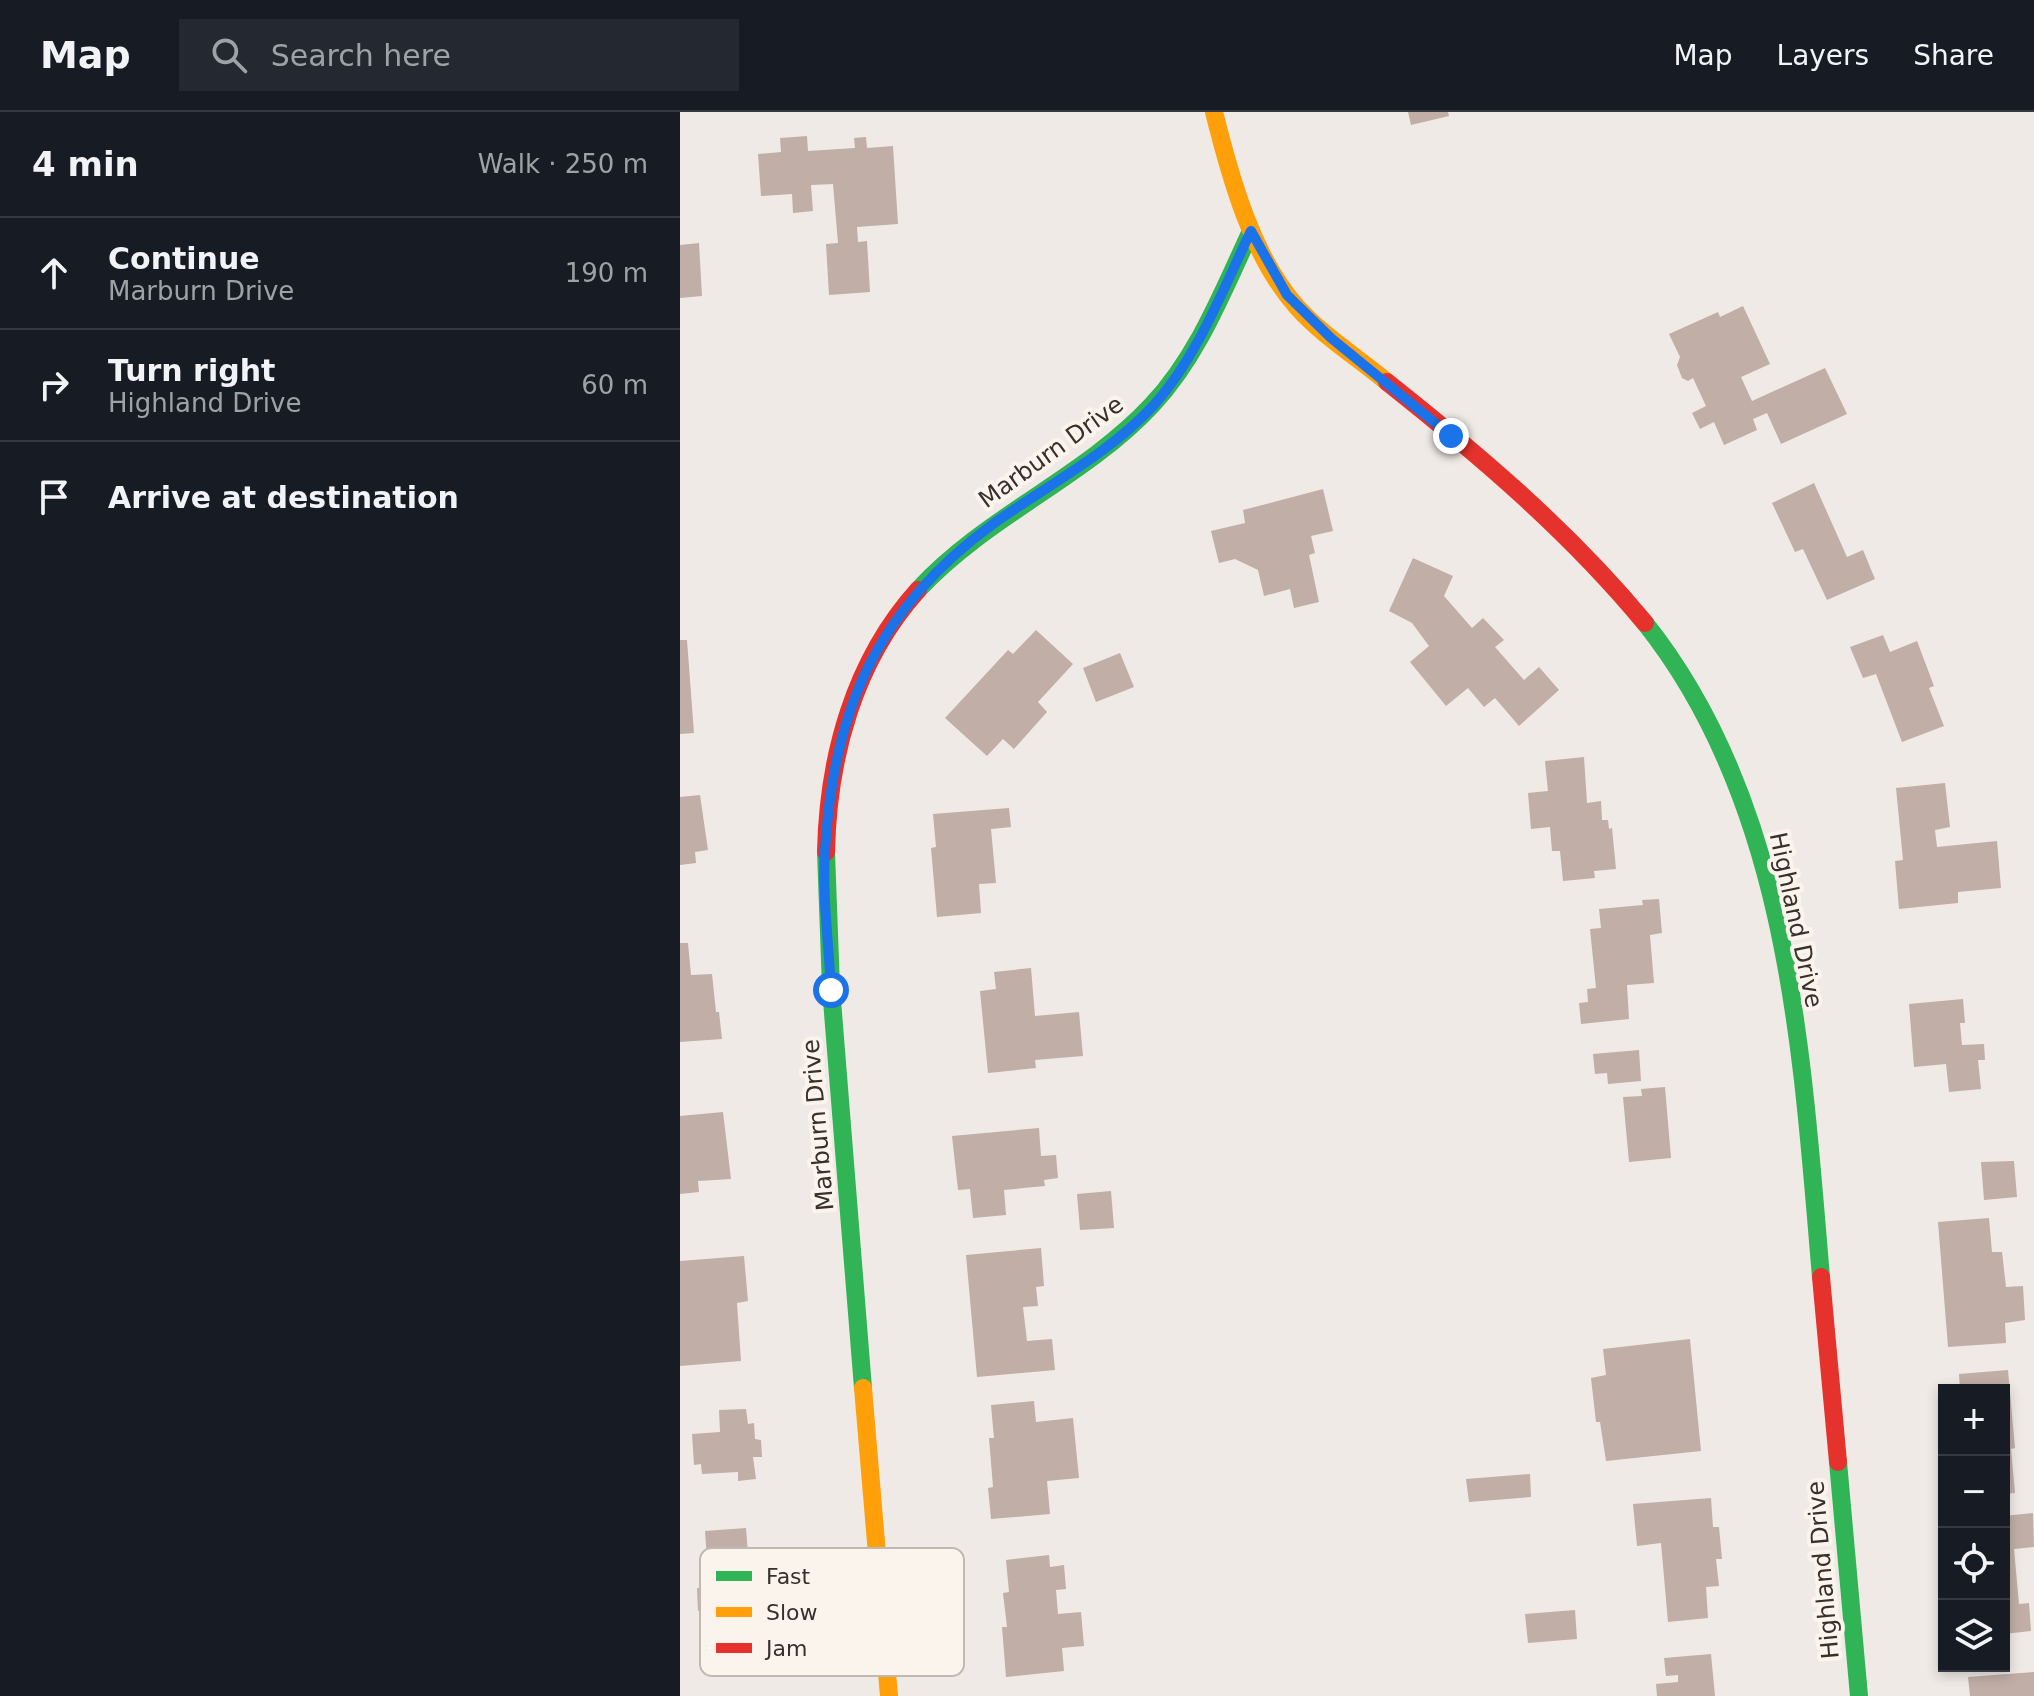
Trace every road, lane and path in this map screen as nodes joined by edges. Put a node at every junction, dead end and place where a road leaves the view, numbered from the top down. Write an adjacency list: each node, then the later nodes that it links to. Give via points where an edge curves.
1 (1214, 112): 2 (street, Highland Drive, via 1232,185)
2 (1251, 231): 3 (street, Marburn Drive, via 1189,355 1154,405 1110,444 990,526 937,572 902,609 876,649 846,716 832,781 825,869); 6 (street, Highland Drive, via 1287,295 1331,338 1557,527 1674,664 1716,732 1761,852 1788,972 1809,1143)
3 (877, 1548)
4 (887, 1676): 5 (street, Marburn Drive)
5 (889, 1696)
6 (1859, 1696)

